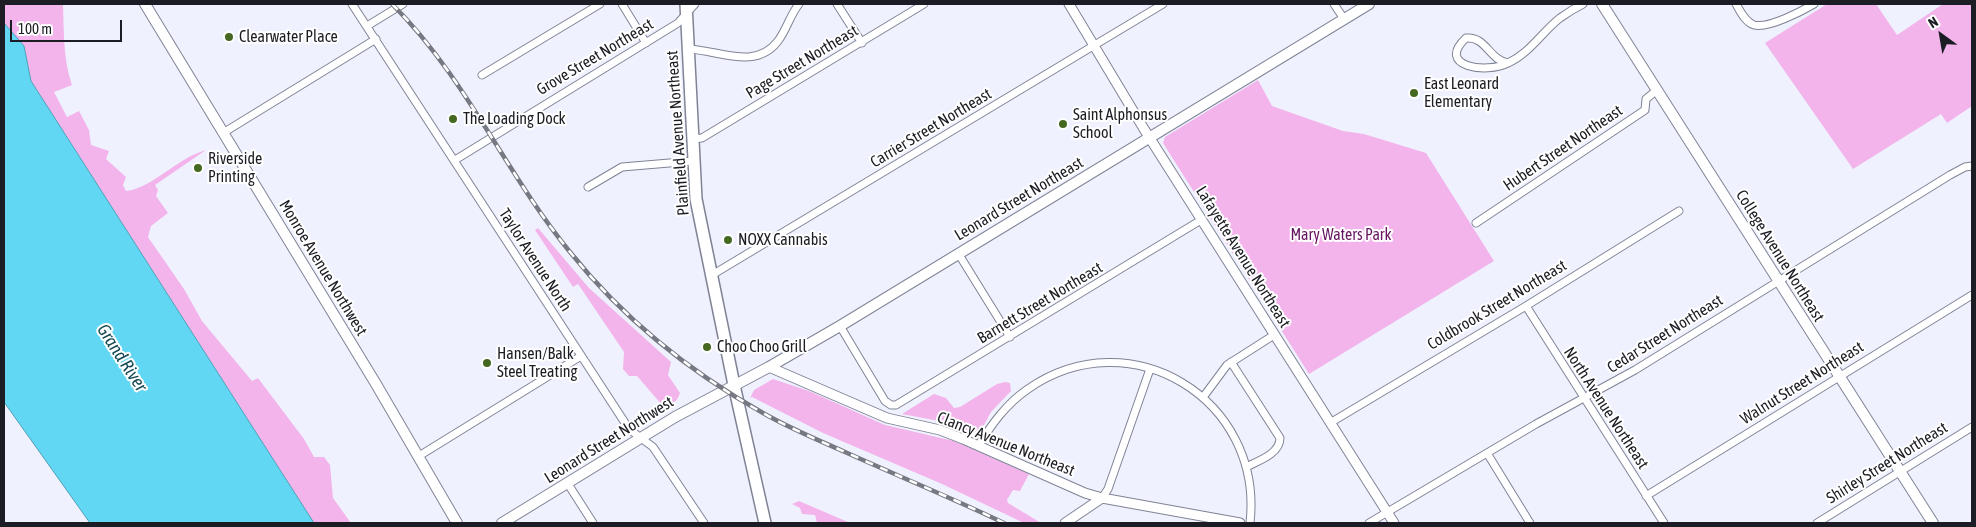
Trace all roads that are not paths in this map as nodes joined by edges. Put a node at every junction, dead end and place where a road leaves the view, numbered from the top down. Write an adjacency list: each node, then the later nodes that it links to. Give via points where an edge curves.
1 (145, 4): 28 (main road, Monroe Avenue Northwest)
2 (352, 4): 19 (street, Taylor Avenue North)
3 (403, 4): 19 (street)
4 (600, 4): 26 (street)
5 (622, 4): 21 (street)
6 (799, 4): 24 (street, via 778,40 758,57 742,58)
7 (837, 4): 22 (street)
8 (924, 4): 22 (street, Page Street Northeast)
9 (1070, 4): 23 (street, Lafayette Avenue Northeast)
10 (1163, 4): 23 (street, Carrier Street Northeast)
11 (1334, 4): 18 (street)
12 (1369, 4): 18 (main road, Leonard Street Northeast)
13 (1583, 4): 25 (street, via 1559,19 1538,41)
14 (1602, 4): 27 (main road, College Avenue Northeast)
15 (1736, 4): 16 (street, via 1744,18 1753,25 1774,22)
16 (1814, 4)
17 (689, 7): 21 (street, Grove Street Northeast, via 678,22); 24 (main road, Plainfield Avenue Northeast)
18 (1344, 19): 29 (main road, Leonard Street Northeast)
19 (367, 26): 20 (street, Taylor Avenue North)
20 (376, 39): 28 (street); 31 (street, Taylor Avenue North)
21 (646, 43): 31 (street, Grove Street Northeast)
22 (862, 43): 30 (street, Page Street Northeast, via 702,138)
23 (1095, 46): 29 (street, Lafayette Avenue Northeast); 39 (street, Carrier Street Northeast)
24 (688, 49): 30 (main road, Plainfield Avenue Northeast)
25 (1508, 63): 25 (street, via 1495,59 1481,42 1472,38 1466,38 1458,47 1460,61 1474,68 1487,70)
26 (482, 75)
27 (1657, 90): 37 (street, Hubert Street Northeast, via 1646,99 1645,110); 40 (main road, College Avenue Northeast)
28 (224, 134): 59 (main road, Monroe Avenue Northwest)
29 (1150, 137): 36 (street, Lafayette Avenue Northeast); 38 (main road, Leonard Street Northeast)
30 (692, 139): 32 (main road, Plainfield Avenue Northeast)
31 (455, 160): 46 (street, Taylor Avenue North)
32 (693, 161): 34 (street, via 622,167); 39 (main road, Plainfield Avenue Northeast, via 696,199)
33 (1972, 166): 40 (street, Cedar Street Northeast, via 1950,175)
34 (588, 187)
35 (1679, 210): 42 (street, Coldbrook Street Northeast)
36 (1202, 220): 44 (street, Lafayette Avenue Northeast); 45 (street, Barnett Street Northeast)
37 (1476, 223)
38 (958, 253): 43 (main road, Leonard Street Northeast); 45 (street)
39 (712, 275): 51 (main road, Plainfield Avenue Northeast)
40 (1777, 280): 50 (main road, College Avenue Northeast); 53 (street, Cedar Street Northeast, via 1635,370)
41 (1972, 295): 50 (street, Walnut Street Northeast)
42 (1526, 306): 53 (street, North Avenue Northeast); 54 (street, Coldbrook Street Northeast)
43 (840, 326): 45 (street, Barnett Street Northeast, via 885,401 891,405 902,402); 48 (main road, Leonard Street Northeast)
44 (1274, 334): 47 (street); 54 (street, Lafayette Avenue Northeast)
45 (1010, 337)
46 (581, 356): 56 (street, Taylor Avenue North, via 629,429); 59 (street)
47 (1231, 362): 52 (street); 60 (street, via 1280,438 1275,450)
48 (769, 367): 51 (main road, Leonard Street Northeast); 57 (street, Clancy Avenue Northeast, via 886,418 940,430)
49 (1150, 369): 52 (street, via 1174,377); 57 (street, via 1103,364 1049,377 1009,404); 64 (street)
50 (1839, 376): 61 (main road, College Avenue Northeast); 63 (street, Walnut Street Northeast)
51 (734, 385): 56 (main road, Leonard Street Northwest); 70 (main road, Plainfield Avenue Northeast)
52 (1204, 396): 60 (street, via 1226,422)
53 (1583, 398): 58 (street, Cedar Street Northeast); 63 (street, North Avenue Northeast)
54 (1330, 423): 65 (street, Lafayette Avenue Northeast)
55 (1972, 427): 61 (street, Shirley Street Northeast)
56 (641, 438): 62 (main road, Leonard Street Northwest); 69 (street, Taylor Avenue North, via 653,446)
57 (978, 446): 64 (street, Clancy Avenue Northeast)
58 (1487, 453): 65 (street, Cedar Street Northeast); 76 (street)
59 (419, 456): 66 (main road, Monroe Avenue Northwest)
60 (1246, 467): 73 (street)
61 (1899, 472): 78 (street, Shirley Street Northeast); 79 (main road, College Avenue Northeast)
62 (568, 484): 67 (main road, Leonard Street Northwest); 68 (street)
63 (1646, 496): 77 (street, North Avenue Northeast)
64 (1102, 498): 71 (street); 72 (street, Clancy Avenue Northeast)
65 (1387, 513): 74 (street, Cedar Street Northeast); 75 (street, Lafayette Avenue Northeast)
66 (458, 523)
67 (502, 523)
68 (594, 523)
69 (704, 523)
70 (765, 523)
71 (1065, 523)
72 (1240, 523)
73 (1250, 523)
74 (1369, 523)
75 (1394, 523)
76 (1530, 523)
77 (1664, 523)
78 (1817, 523)
79 (1933, 523)

